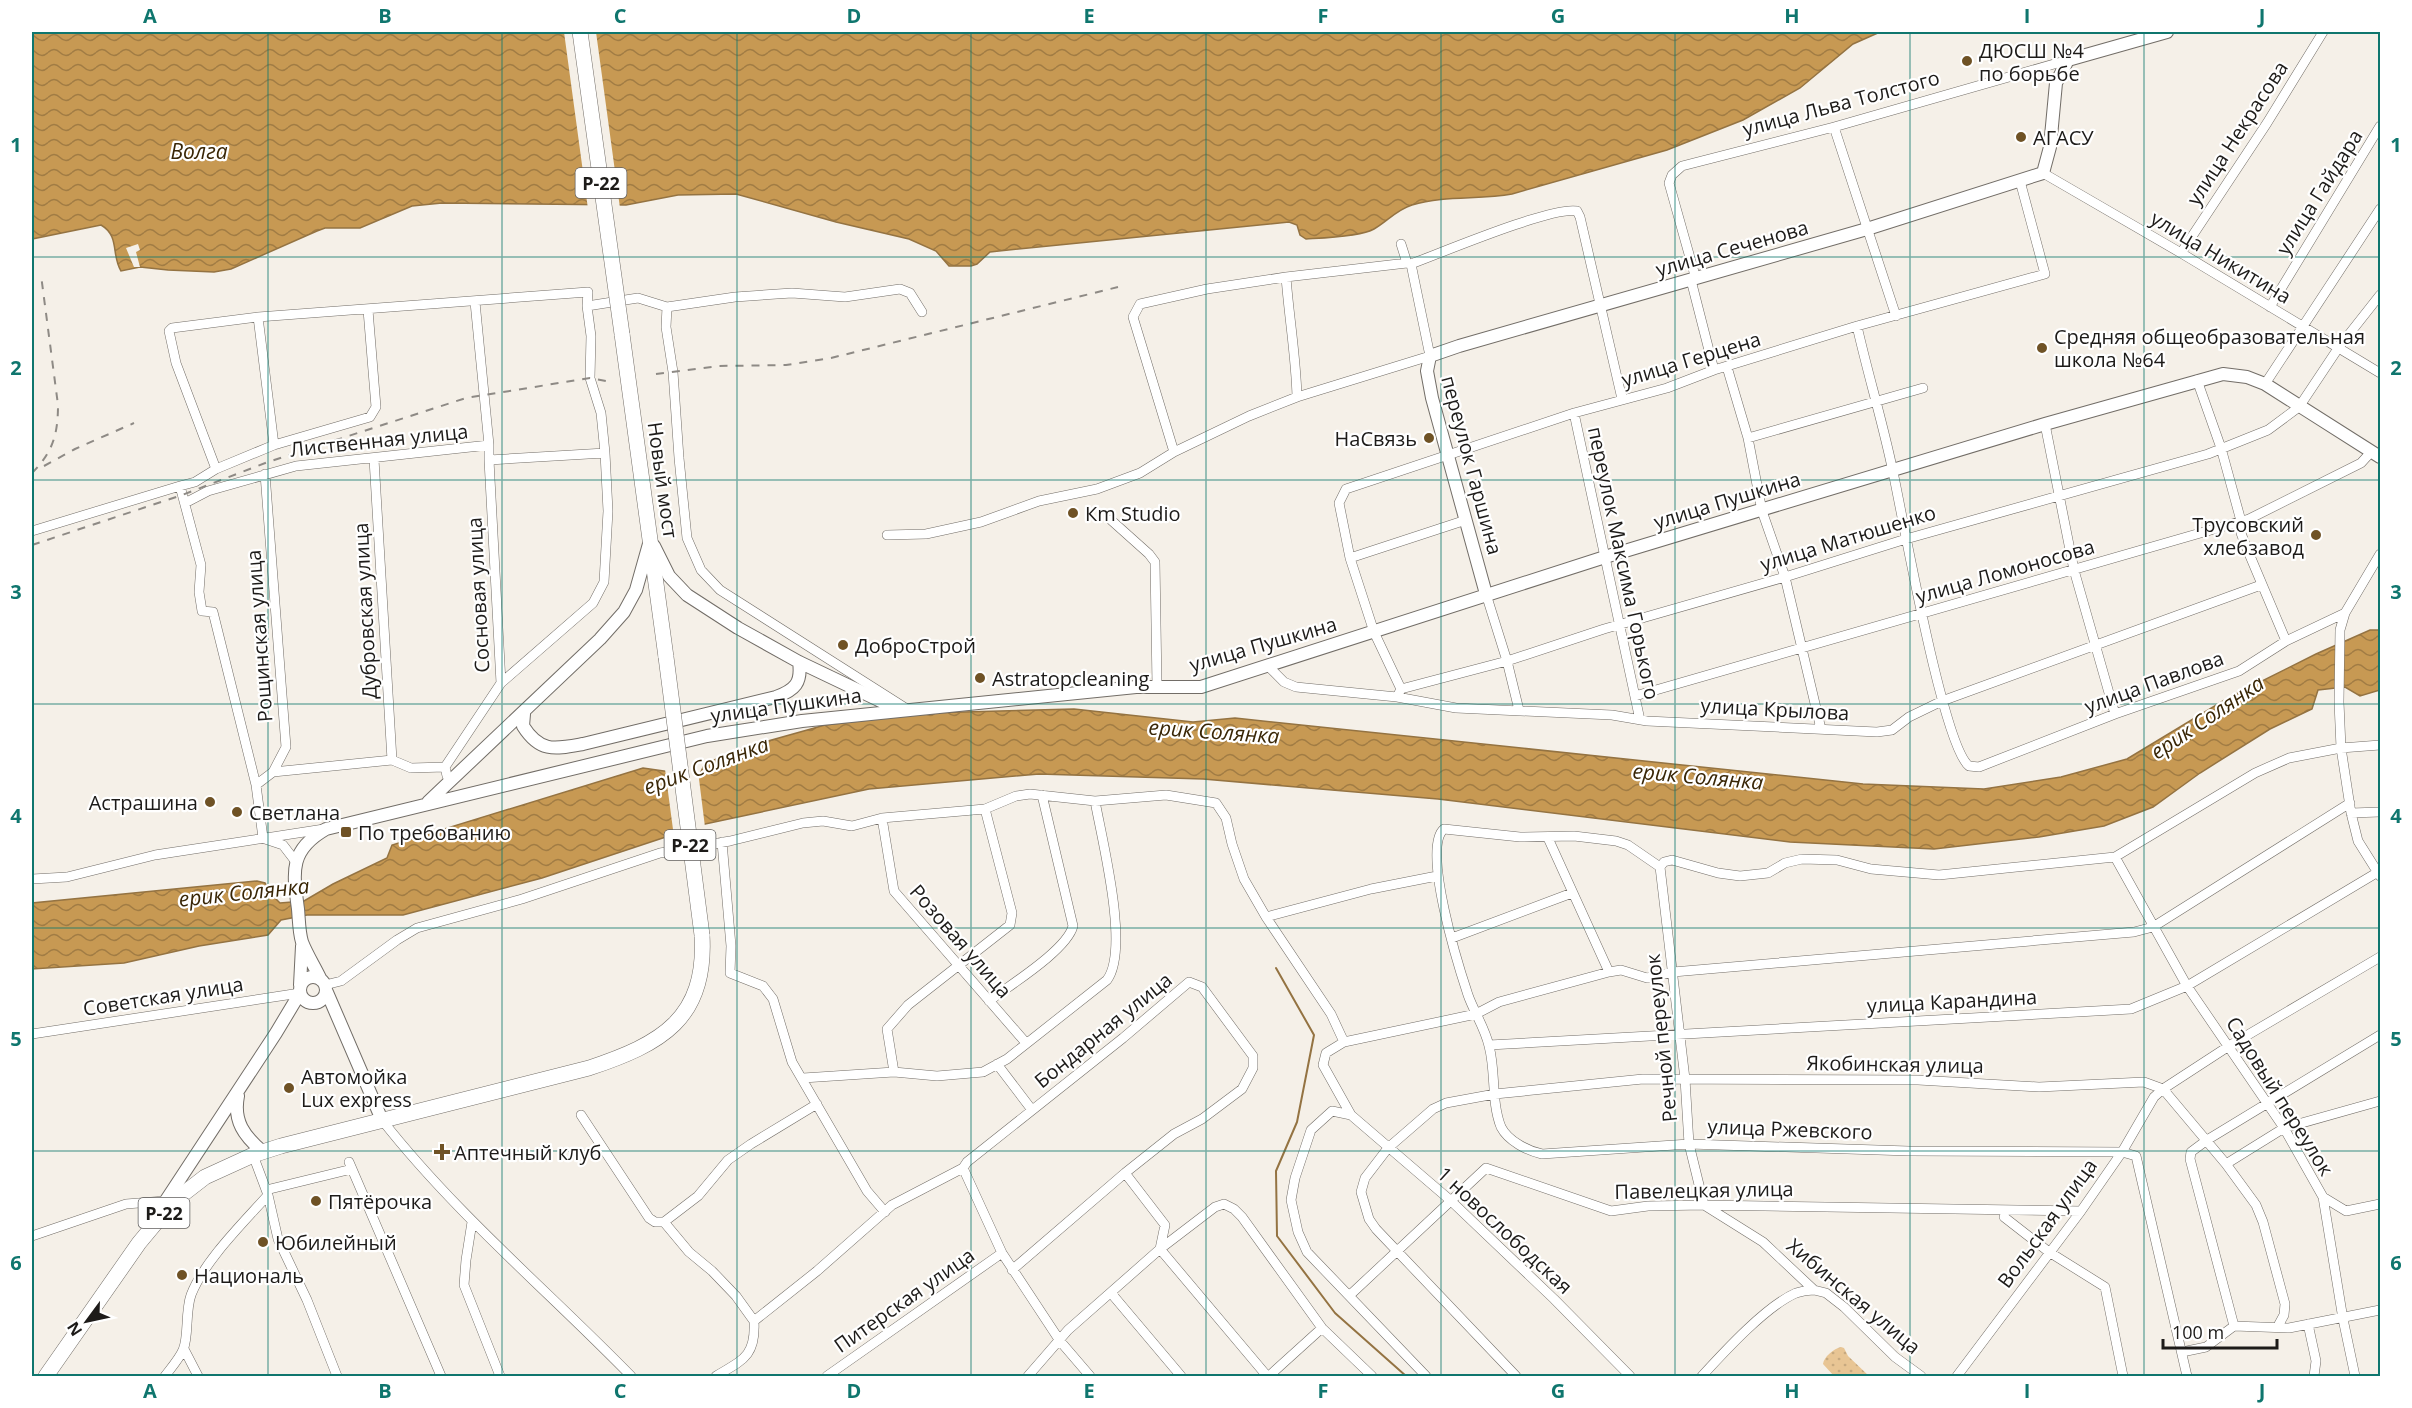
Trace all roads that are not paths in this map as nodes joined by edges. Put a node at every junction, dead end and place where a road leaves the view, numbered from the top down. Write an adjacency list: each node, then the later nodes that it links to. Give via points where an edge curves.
1 (580, 32): 65 (highway, Новый мост / Р-22, bridge)
2 (2167, 32): 4 (main road, улица Льва Толстого)
3 (2323, 32): 12 (street, улица Некрасова)
4 (2068, 60): 6 (street, улица Льва Толстого); 7 (main road, via 2056,83 2050,147)
5 (2380, 126): 21 (street, улица Гайдара)
6 (1834, 127): 10 (street); 15 (street, улица Льва Толстого, via 1682,166 1669,179)
7 (2043, 173): 8 (main road, улица Сеченова); 12 (street, улица Никитина)
8 (2020, 181): 10 (main road, улица Сеченова); 24 (street, улица Герцена, via 2045,274)
9 (2380, 209): 27 (street)
10 (1867, 229): 15 (main road, улица Сеченова); 24 (street)
11 (1401, 244): 13 (street, переулок Гаршина)
12 (2181, 253): 21 (street, улица Никитина)
13 (1409, 264): 14 (street); 20 (street, via 1538,216 1576,211); 29 (street, переулок Гаршина)
14 (1286, 277): 36 (street); 46 (street, via 1144,302 1136,308 1132,317)
15 (1694, 280): 20 (main road, улица Сеченова); 31 (street)
16 (2380, 295): 28 (street, улица Матюшенко)
17 (475, 302): 18 (street, via 588,292); 22 (street); 44 (street)
18 (587, 306): 19 (street, via 638,298); 47 (street, via 590,378 601,413)
19 (668, 307): 23 (street, via 792,293 845,297 900,289 910,293); 88 (street, via 666,327 687,538 701,570 720,590)
20 (1599, 307): 29 (main road, улица Сеченова); 37 (street)
21 (2270, 307): 27 (street, улица Никитина)
22 (368, 309): 25 (street); 43 (street, via 376,407 370,417)
23 (922, 312)
24 (1896, 316): 26 (street, улица Герцена)
25 (258, 317): 43 (street); 52 (street, via 169,331 176,363)
26 (1857, 326): 30 (street, улица Герцена); 38 (street)
27 (2302, 326): 28 (street, улица Никитина); 34 (street)
28 (2339, 347): 32 (street, улица Никитина); 39 (street, улица Матюшенко)
29 (1430, 356): 36 (street); 48 (main road, переулок Гаршина, via 1427,371)
30 (1727, 367): 31 (street, улица Герцена); 42 (street)
31 (1714, 370): 37 (street, улица Герцена, via 1667,388)
32 (2380, 373)
33 (2197, 380): 34 (main road, улица Пушкина, via 2223,374 2247,376); 41 (main road, улица Пушкина); 45 (street)
34 (2265, 384): 39 (main road)
35 (1923, 388): 38 (street)
36 (1297, 397): 46 (street)
37 (1622, 399): 40 (street, улица Герцена)
38 (1874, 401): 42 (street); 53 (street)
39 (2299, 407): 45 (street, улица Матюшенко, via 2268,430); 49 (main road)
40 (1574, 413): 48 (street, улица Герцена); 67 (street, переулок Максима Горького)
41 (2045, 424): 53 (main road, улица Пушкина); 56 (street)
42 (1748, 438): 58 (street)
43 (274, 445): 52 (street)
44 (489, 446): 50 (street, Лиственная улица); 51 (street, Лиственная улица)
45 (2221, 448): 56 (street, улица Матюшенко); 61 (street)
46 (1174, 452): 63 (street, via 1132,477 1097,489 1039,501 981,522 926,534)
47 (605, 453): 51 (street, Лиственная улица); 83 (street, via 608,511 604,582 593,603)
48 (1449, 454): 60 (main road, переулок Гаршина); 68 (street, улица Герцена, via 1342,493 1339,503)
49 (2376, 454): 61 (street, улица Ломоносова)
50 (374, 459): 54 (street, Лиственная улица, via 296,466); 96 (street, Дубровская улица)
51 (489, 460): 83 (street, Сосновая улица)
52 (216, 469): 55 (street)
53 (1893, 471): 58 (main road, улица Пушкина); 64 (street)
54 (265, 474): 57 (street, Лиственная улица, via 208,490); 98 (street, Рощинская улица, via 286,747)
55 (180, 486): 57 (street); 62 (street)
56 (2060, 496): 64 (street, улица Матюшенко); 69 (street)
57 (185, 503): 100 (street, via 201,565 202,610 213,612)
58 (1762, 511): 67 (main road, улица Пушкина); 70 (street)
59 (1111, 520): 84 (street, via 1155,562)
60 (1466, 520): 68 (street); 72 (main road, переулок Гаршина)
61 (2241, 521): 69 (street, улица Ломоносова); 71 (street, via 2241,533)
62 (32, 531)
63 (887, 535)
64 (1906, 538): 70 (street, улица Матюшенко); 73 (street)
65 (650, 540): 81 (main road, via 669,576 687,595); 90 (main road, via 636,590 624,612); 153 (highway, Новый мост / Р-22, bridge, via 702,935 700,979 686,1013 658,1038 631,1054)
66 (2380, 554): 74 (street)
67 (1605, 557): 72 (main road, улица Пушкина); 75 (street, переулок Максима Горького)
68 (1350, 558): 76 (street)
69 (2074, 570): 73 (street, улица Ломоносова); 78 (street)
70 (1785, 577): 75 (street, улица Матюшенко); 79 (street)
71 (2261, 585): 77 (street); 78 (street, улица Крылова)
72 (1486, 594): 76 (main road, улица Пушкина); 80 (street)
73 (1923, 613): 79 (street, улица Ломоносова); 87 (street)
74 (2345, 613): 77 (street, улица Павлова); 95 (street, via 2340,630)
75 (1620, 624): 80 (street, улица Матюшенко); 86 (street, переулок Максима Горького)
76 (1374, 632): 82 (main road, улица Пушкина); 85 (street)
77 (2286, 642): 91 (street, улица Павлова, via 2239,670)
78 (2096, 646): 87 (street, улица Крылова); 91 (street)
79 (1802, 649): 86 (street, улица Ломоносова); 93 (street)
80 (1507, 661): 85 (street, улица Матюшенко); 89 (street)
81 (799, 662): 88 (main road); 90 (main road, via 801,675 790,692 584,744 556,749 538,745 523,726)
82 (1268, 666): 84 (main road, улица Пушкина, via 1201,687); 85 (street, улица Крылова, via 1290,685)
83 (501, 683): 97 (street, Сосновая улица)
84 (1157, 686): 88 (main road, улица Пушкина)
85 (1399, 693): 89 (street, улица Крылова, via 1456,708)
86 (1635, 696): 92 (street, переулок Максима Горького)
87 (1942, 701): 91 (street, улица Павлова, via 1961,758 1969,766 1979,767); 93 (street, улица Крылова, via 1892,730)
88 (901, 710): 103 (main road, улица Пушкина, via 707,736)
89 (1518, 710): 92 (street, улица Крылова)
90 (524, 714): 99 (main road)
91 (2115, 714)
92 (1640, 720): 93 (street, улица Крылова)
93 (1821, 729)
94 (2380, 745): 95 (street)
95 (2341, 748): 104 (street); 113 (street, via 2289,758 2255,773)
96 (392, 760): 97 (street, via 411,768); 98 (street)
97 (445, 767): 99 (street)
98 (273, 772): 100 (street, Рощинская улица)
99 (451, 781): 103 (main road)
100 (256, 785): 110 (street)
101 (1042, 795): 102 (street); 105 (street, via 1016,796); 131 (street, via 1073,926 1071,934 1060,947)
102 (1095, 801): 120 (street, via 1166,795 1216,803 1226,818 1244,879); 137 (street, via 1117,929 1114,968 1107,980)
103 (427, 803): 109 (main road, улица Пушкина)
104 (2350, 803): 107 (street); 121 (street)
105 (985, 809): 108 (street); 125 (street, via 1012,919 1006,930)
106 (2380, 812): 107 (street)
107 (2351, 813): 116 (street, via 2358,841)
108 (882, 818): 112 (street, via 852,826 823,821 803,823); 125 (street, Розовая улица, via 894,891)
109 (326, 829): 110 (street); 114 (main road, улица Пушкина, via 303,848)
110 (263, 838): 114 (street, via 283,845); 118 (street, via 155,855 67,877)
111 (1548, 838): 115 (street, via 1574,836 1629,844); 117 (street, улица Ржевского, via 1444,829 1436,841); 119 (street)
112 (722, 842): 128 (street, via 660,853 522,899 417,928 340,981); 143 (street, via 730,973 763,986 772,999 792,1062)
113 (2115, 857): 115 (street, via 1939,875 1871,869 1837,860 1802,859 1760,876 1728,875 1672,860); 121 (street, Садовый переулок)
114 (296, 862): 123 (main road, via 293,877)
115 (1660, 867): 127 (street, Речной переулок)
116 (2380, 873): 129 (street, улица Карандина)
117 (1437, 876): 120 (street); 122 (street, улица Ржевского)
118 (32, 879)
119 (1572, 893): 122 (street); 126 (street)
120 (1266, 917): 136 (street, via 1331,1014)
121 (2153, 927): 127 (street, via 2122,933); 129 (street, Садовый переулок)
122 (1452, 938): 132 (street, улица Ржевского)
123 (302, 941): 128 (main road); 130 (main road)
124 (2380, 957): 139 (street)
125 (958, 965): 131 (street, Розовая улица); 141 (street, via 908,1005 887,1029)
126 (1609, 972): 127 (street, via 1621,970 1647,978); 132 (street, via 1499,1002)
127 (1673, 972): 134 (street, Речной переулок)
128 (324, 985): 130 (main road, via 309,977); 130 (main road, via 322,1000 313,1004 303,999); 153 (main road)
129 (2187, 986): 134 (street, улица Карандина, via 2131,1009); 139 (street, Садовый переулок)
130 (300, 989): 133 (street, Советская улица); 142 (main road)
131 (989, 1001): 137 (street, Розовая улица)
132 (1476, 1014): 136 (street); 138 (street, улица Ржевского)
133 (32, 1034)
134 (1678, 1034): 138 (street, улица Карандина); 144 (street, Речной переулок)
135 (2380, 1035): 148 (street)
136 (1344, 1042): 152 (street, 1 новослободская, via 1326,1053 1323,1065)
137 (1026, 1043): 140 (street)
138 (1489, 1045): 146 (street, улица Ржевского)
139 (2229, 1046): 145 (street); 148 (street, Садовый переулок)
140 (997, 1064): 141 (street, via 983,1072 937,1076); 150 (street)
141 (894, 1072): 143 (street)
142 (246, 1078): 159 (main road, via 238,1096 237,1121); 166 (main road)
143 (803, 1078): 149 (street)
144 (1685, 1079): 145 (street, Якобинская улица, via 1918,1080 2039,1088 2144,1082); 146 (street, Якобинская улица, via 1642,1079); 156 (street, Речной переулок)
145 (2163, 1089): 155 (street); 158 (street, Вольская улица, via 2154,1097)
146 (1495, 1094): 156 (street, улица Ржевского, via 1504,1132 1536,1153); 157 (street, Якобинская улица, via 1439,1106 1421,1117)
147 (2380, 1101): 154 (street)
148 (2267, 1103): 154 (street, Садовый переулок); 155 (street)
149 (817, 1104): 170 (street, via 867,1191); 173 (street, via 728,1160 698,1196)
150 (1032, 1110): 161 (street, Бондарная улица); 162 (street, Бондарная улица, via 1189,982 1202,987 1253,1056 1253,1068 1242,1089 1174,1134)
151 (581, 1115): 173 (street, via 649,1218)
152 (1351, 1115): 157 (street, 1 новослободская); 183 (street, via 1332,1111 1311,1130 1291,1200 1307,1252)
153 (382, 1120): 159 (highway, Р-22); 172 (street)
154 (2284, 1128): 160 (street); 164 (street, Садовый переулок)
155 (2206, 1140): 160 (street); 188 (street, via 2190,1156)
156 (1689, 1144): 158 (street, улица Ржевского); 168 (street, Речной переулок)
157 (1388, 1149): 165 (street, 1 новослободская); 177 (street, Якобинская улица, via 1365,1178 1361,1192 1369,1219)
158 (2122, 1152): 169 (street, Вольская улица); 193 (street, via 2136,1156)
159 (258, 1154): 163 (street); 175 (highway, Р-22, via 189,1188)
160 (2226, 1164): 189 (street, via 2264,1222 2285,1305)
161 (963, 1168): 170 (street, Бондарная улица); 179 (street)
162 (1125, 1173): 176 (street, via 1165,1225); 180 (street)
163 (267, 1193): 192 (street, via 192,1293 186,1313); 197 (street, via 278,1239); 198 (street, via 351,1166)
164 (2323, 1197): 167 (street, via 2346,1211); 185 (street, Садовый переулок)
165 (1450, 1200): 168 (street, Павелецкая улица, via 1486,1168 1611,1211); 177 (street, Павелецкая улица); 210 (street, 1 новослободская)
166 (164, 1202): 174 (street, via 126,1204); 175 (main road)
167 (2380, 1204)
168 (1704, 1205): 169 (street, Павелецкая улица); 181 (street, Хибинская улица, via 1763,1242)
169 (2081, 1211): 178 (street, Вольская улица)
170 (885, 1212): 186 (street, Бондарная улица)
171 (2004, 1217): 178 (street)
172 (472, 1222): 199 (street, via 464,1285); 200 (street)
173 (664, 1222): 186 (street, via 688,1252 736,1296)
174 (32, 1236)
175 (140, 1243): 194 (highway, Р-22)
176 (1160, 1249): 182 (street); 190 (street, via 1224,1204 1242,1217); 206 (street)
177 (1396, 1251): 183 (street, Павелецкая улица); 209 (street, Якобинская улица)
178 (2049, 1252): 213 (street, Вольская улица); 214 (street, via 2104,1287)
179 (1002, 1253): 180 (street); 202 (street, Питерская улица)
180 (1012, 1270): 191 (street)
181 (1814, 1290): 211 (street, via 1795,1293 1776,1306); 212 (street, Хибинская улица, via 1826,1293 1844,1307)
182 (1111, 1293): 191 (street); 205 (street)
183 (1350, 1295): 208 (street)
184 (2380, 1310): 185 (street)
185 (2343, 1319): 187 (street); 217 (street, Садовый переулок)
186 (754, 1321): 201 (street, via 752,1349)
187 (2308, 1324): 189 (street); 216 (street, via 2316,1361)
188 (2234, 1326): 189 (street); 193 (street, via 2206,1347)
189 (2278, 1326)
190 (1322, 1328): 206 (street); 207 (street)
191 (1060, 1341): 203 (street); 204 (street)
192 (184, 1349): 195 (street); 196 (street)
193 (2182, 1352): 215 (street)
194 (46, 1377)
195 (165, 1377)
196 (198, 1377)
197 (338, 1377)
198 (441, 1377)
199 (500, 1377)
200 (631, 1377)
201 (716, 1377)
202 (827, 1377)
203 (1028, 1377)
204 (1090, 1377)
205 (1181, 1377)
206 (1268, 1377)
207 (1372, 1377)
208 (1426, 1377)
209 (1516, 1377)
210 (1630, 1377)
211 (1702, 1377)
212 (1921, 1377)
213 (1957, 1377)
214 (2123, 1377)
215 (2187, 1377)
216 (2314, 1377)
217 (2355, 1377)

